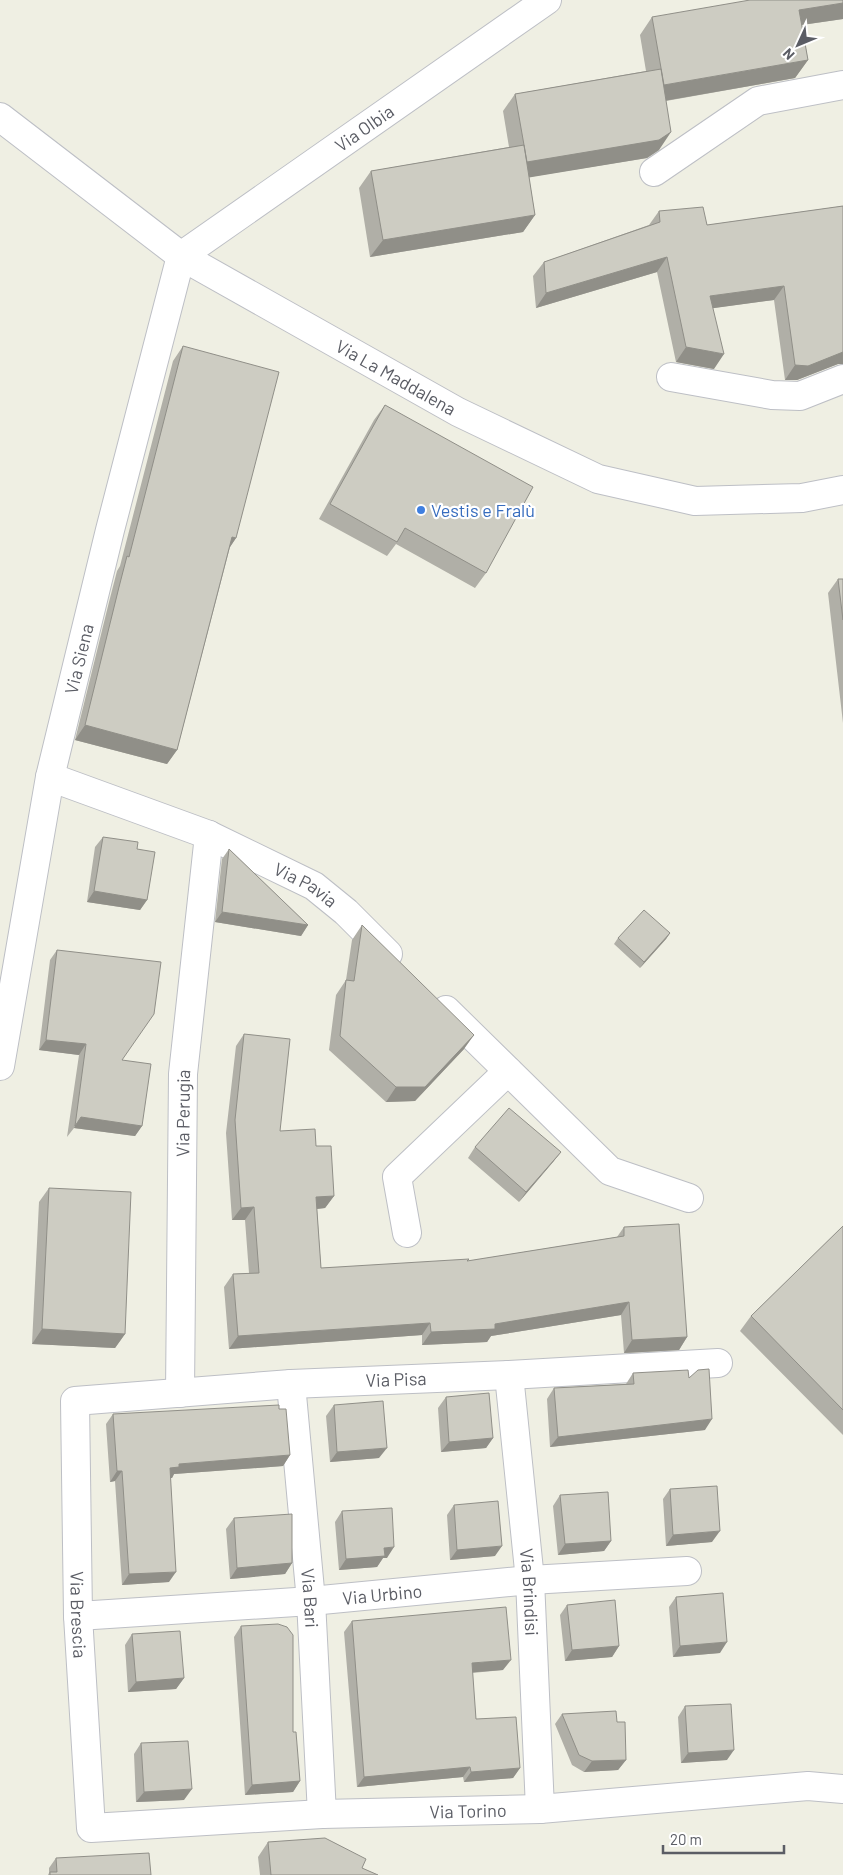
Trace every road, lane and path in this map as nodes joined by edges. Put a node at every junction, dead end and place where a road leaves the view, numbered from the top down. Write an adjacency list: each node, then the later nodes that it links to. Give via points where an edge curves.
1 (547, 0): 5 (street, Via Olbia)
2 (843, 86): 4 (street, via 758,101)
3 (0, 117): 5 (street, Via La Maddalena)
4 (654, 172)
5 (181, 256): 8 (street, Via La Maddalena, via 458,412 598,479 695,502 802,498); 9 (street, Via Siena, via 112,520)
6 (671, 377): 7 (street, via 772,395 800,396)
7 (843, 380)
8 (843, 490)
9 (50, 777): 10 (street, Via Pavia); 13 (street, Via Siena)
10 (209, 835): 11 (street, Via Pavia, via 314,886 346,912); 20 (street, Via Perugia, via 183,1074)
11 (409, 974)
12 (430, 994): 14 (street)
13 (0, 1066)
14 (508, 1070): 15 (street, via 610,1171); 16 (street, via 397,1177)
15 (689, 1198)
16 (407, 1233)
17 (718, 1363): 18 (street, Via Pisa)
18 (509, 1374): 19 (street, Via Pisa); 23 (street, Via Brindisi)
19 (291, 1384): 20 (street, Via Pisa); 24 (street, Via Bari)
20 (180, 1393): 21 (street, Via Pisa)
21 (76, 1401): 25 (street, Via Brescia)
22 (687, 1572): 23 (street, Via Urbino)
23 (530, 1580): 24 (street, Via Urbino); 27 (street, Via Brindisi)
24 (311, 1601): 25 (street, Via Urbino); 28 (street, Via Bari)
25 (78, 1616): 29 (street, Via Brescia)
26 (843, 1789): 27 (street, Via Torino, via 808,1786)
27 (540, 1809): 28 (street, Via Torino)
28 (322, 1814): 29 (street, Via Torino)
29 (91, 1828)

